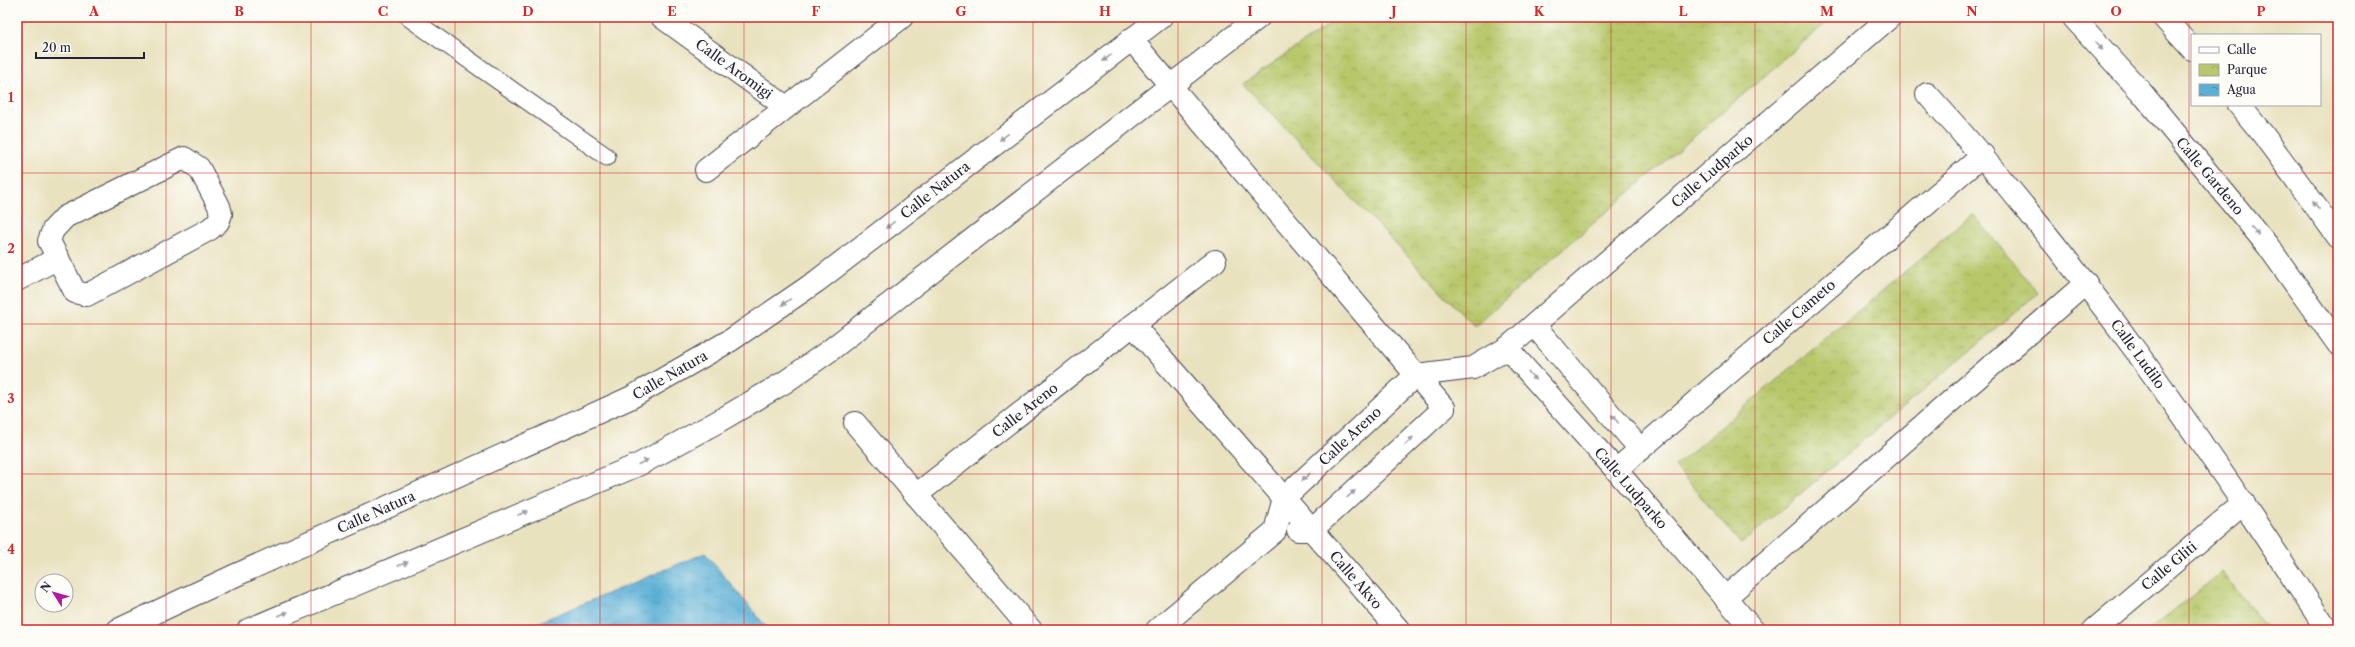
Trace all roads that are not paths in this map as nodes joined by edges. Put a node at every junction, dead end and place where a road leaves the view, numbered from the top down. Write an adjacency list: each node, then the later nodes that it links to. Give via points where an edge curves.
1 (408, 17): 16 (lane)
2 (662, 17): 14 (street, Calle Aromigi)
3 (902, 17): 14 (street, Calle Aromigi)
4 (1161, 17): 9 (street, Calle Natura)
5 (1259, 17): 11 (street)
6 (1890, 17): 24 (street, Calle Ludparko)
7 (2073, 17): 25 (street, Calle Gardeno, one-way to 25, via 2142,93 2268,246)
8 (2163, 17): 10 (street)
9 (1131, 39): 11 (street); 39 (street, Calle Natura, one-way to 39, via 817,281 731,340 684,368 630,398 236,574)
10 (2191, 48)
11 (1170, 86): 28 (street); 40 (street, one-way to 11, via 640,464 726,417 785,382 829,351)
12 (1927, 94): 15 (street, Calle Ludilo)
13 (2239, 106): 18 (street, one-way to 13, via 2262,133)
14 (786, 107): 17 (street, Calle Aromigi)
15 (1983, 155): 22 (street, Calle Ludilo); 31 (street, Calle Cameto)
16 (607, 157)
17 (706, 170)
18 (2338, 237)
19 (58, 258): 19 (street, via 75,292 87,295 210,229 218,222 221,214 219,206 199,168 184,158 65,217 53,230 49,241); 21 (street)
20 (1215, 261): 23 (street, Calle Areno)
21 (17, 280)
22 (2086, 283): 35 (street, Calle Ludilo, via 2174,402); 38 (street)
23 (1133, 325): 33 (street, Calle Areno); 34 (street)
24 (1534, 325): 26 (street, Calle Ludparko); 31 (street, one-way to 24)
25 (2338, 344)
26 (1507, 348): 27 (street, Calle Ludparko, via 1473,368); 32 (street, Calle Ludparko, one-way to 32)
27 (1448, 370): 28 (street, Calle Ludparko); 29 (street)
28 (1416, 375): 29 (street); 34 (street, Calle Areno, one-way to 34)
29 (1444, 408): 37 (street, one-way to 29)
30 (855, 423): 33 (street)
31 (1640, 449): 32 (street, Calle Cameto)
32 (1616, 470): 38 (street, Calle Ludparko)
33 (916, 495): 41 (street)
34 (1284, 498): 36 (street); 37 (street)
35 (2244, 503): 45 (street, Calle Gliti); 46 (street, Calle Ludilo)
36 (1275, 530): 37 (street); 42 (street)
37 (1312, 530): 43 (street, Calle Akvo)
38 (1725, 598): 44 (street, Calle Ludparko)
39 (118, 630)
40 (248, 630)
41 (1031, 630)
42 (1157, 630)
43 (1399, 630)
44 (1753, 630)
45 (2094, 630)
46 (2327, 630)

